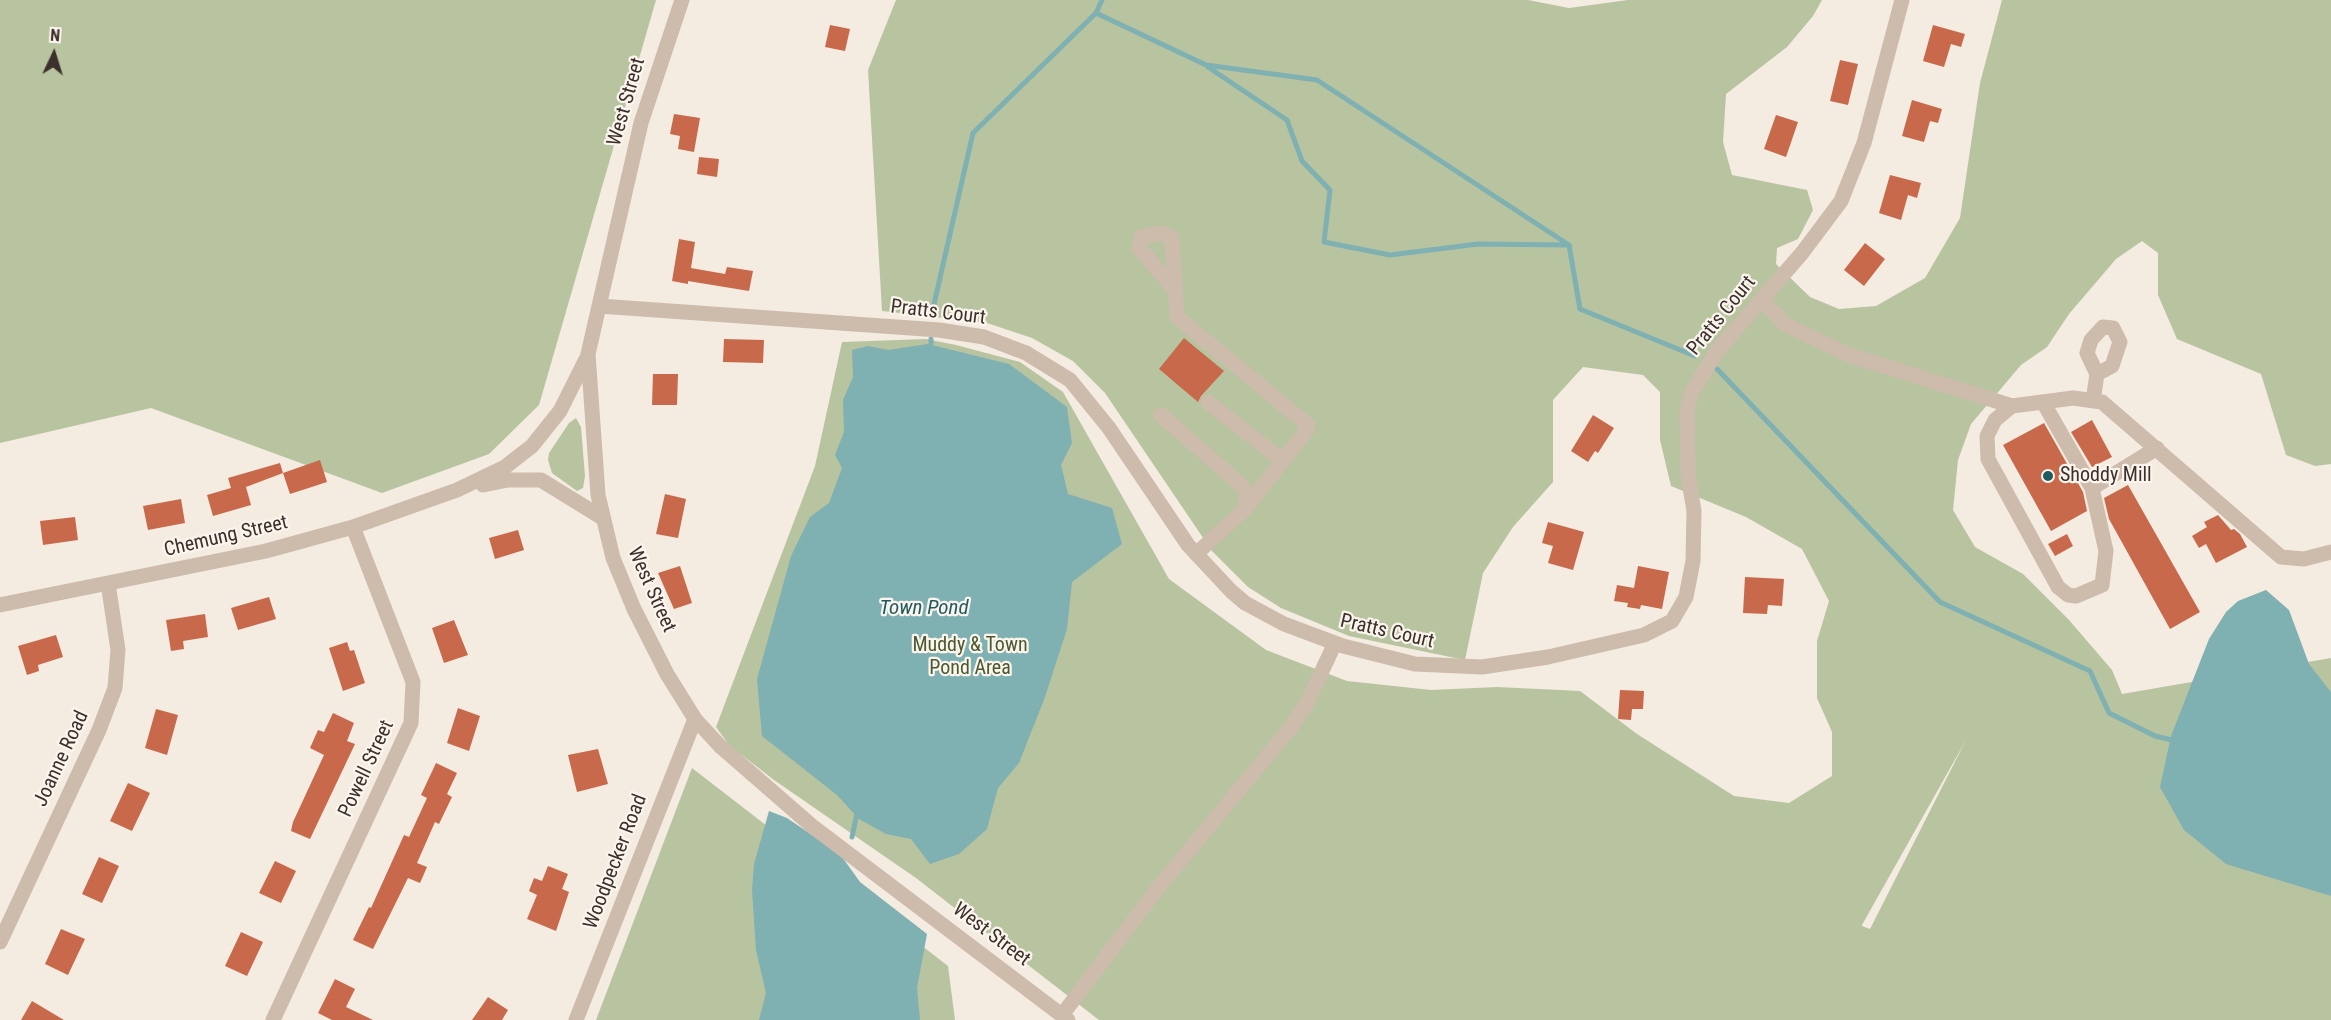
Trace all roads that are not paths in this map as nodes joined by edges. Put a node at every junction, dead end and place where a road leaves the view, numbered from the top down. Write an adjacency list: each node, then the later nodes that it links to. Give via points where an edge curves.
1 (682, 0): 5 (street, West Street, via 641,123)
2 (1902, 0): 4 (street, Pratts Court, via 1864,142 1841,201)
3 (1174, 290): 14 (street, via 1177,317 1185,326 1308,425)
4 (1762, 300): 11 (street, via 1786,325 1849,356); 24 (street, Pratts Court, via 1717,351 1692,392 1687,410 1694,561 1686,597 1672,621 1644,635 1482,667 1415,664)
5 (599, 306): 6 (street, West Street); 21 (street, Pratts Court, via 939,330 984,337 1026,353 1070,380 1109,428)
6 (588, 354): 16 (street, Chemung Street, via 566,402 543,434 505,467); 18 (street, West Street)
7 (2097, 374): 8 (street)
8 (2093, 400): 10 (street); 13 (street, via 2102,402)
9 (1208, 402): 14 (street)
10 (2043, 402): 11 (street); 15 (street)
11 (2012, 406): 15 (street, via 1995,420 1987,436 1988,459 2058,587 2068,595 2076,596 2102,585 2105,576 2106,551)
12 (1161, 415): 17 (street, via 1242,486 1247,495)
13 (2157, 448): 15 (street); 20 (street, via 2281,557 2304,559)
14 (1283, 461): 17 (street)
15 (2092, 488)
16 (457, 490): 18 (street, Chemung Street, via 508,480 541,480); 19 (street, Chemung Street)
17 (1244, 510): 21 (street)
18 (601, 517): 25 (street, West Street, via 634,609)
19 (353, 527): 22 (street, Chemung Street, via 257,554); 28 (street, Powell Street, via 413,682 411,723)
20 (2331, 552)
21 (1196, 554): 24 (street, Pratts Court, via 1245,603 1284,624)
22 (108, 583): 23 (street, Chemung Street); 26 (street, Joanne Road, via 118,650 115,688)
23 (0, 605)
24 (1335, 643): 27 (street, via 1307,703 1291,727 1165,879)
25 (695, 719): 27 (street, West Street, via 750,774 812,826); 29 (street, Woodpecker Road)
26 (0, 942)
27 (1065, 1017)
28 (273, 1020)
29 (576, 1020)

